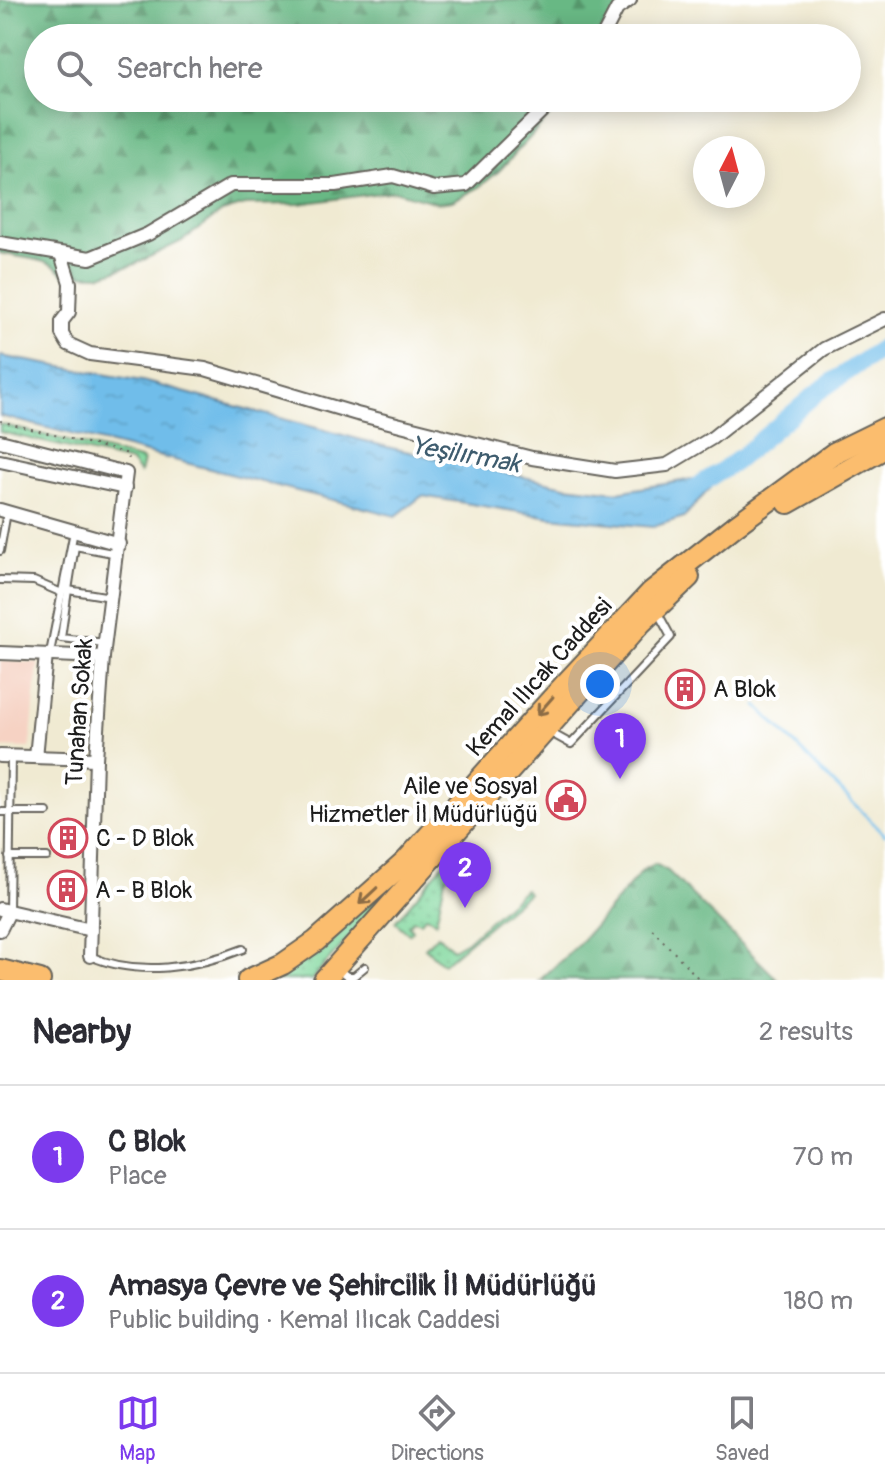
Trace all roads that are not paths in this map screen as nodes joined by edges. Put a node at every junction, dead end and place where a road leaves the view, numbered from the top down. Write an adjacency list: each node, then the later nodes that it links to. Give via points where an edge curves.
1 (630, 0): 2 (street)
2 (609, 24)
3 (541, 112): 5 (street, via 466,185 434,188 393,176 335,185 231,185 148,234 90,258)
4 (0, 243): 5 (street)
5 (61, 254): 6 (street, via 70,283 62,334 68,344 90,354 205,369 357,414 615,471 667,465 712,438 824,349)
6 (885, 319)
7 (885, 428): 44 (highway, Kemal Ilıcak Caddesi, one-way to 44, via 834,453 651,592 405,862 316,941)
8 (0, 441): 11 (street, Tunahan Sokak, via 126,473)
9 (885, 448): 19 (highway, Kemal Ilıcak Caddesi, via 806,491 745,533)
10 (0, 461): 11 (street)
11 (125, 488): 14 (street, Tunahan Sokak)
12 (4, 511): 13 (street); 15 (lane)
13 (74, 531): 14 (street); 17 (lane)
14 (118, 549): 17 (lane, via 75,546); 18 (street, Tunahan Sokak)
15 (0, 551)
16 (0, 580): 17 (lane, via 34,581)
17 (65, 592): 18 (lane); 20 (lane, via 61,638); 22 (lane)
18 (111, 597): 20 (street, Tunahan Sokak)
19 (656, 609): 24 (highway, Kemal Ilıcak Caddesi); 24 (lane, via 671,637 571,744)
20 (105, 643): 23 (street, Tunahan Sokak)
21 (0, 653): 22 (street)
22 (48, 655): 23 (street); 26 (street)
23 (103, 657): 27 (street, Tunahan Sokak)
24 (547, 731): 42 (highway, Kemal Ilıcak Caddesi)
25 (5, 756): 26 (street); 29 (lane)
26 (36, 757): 27 (street)
27 (96, 759): 37 (street, Tunahan Sokak)
28 (0, 812): 29 (lane)
29 (10, 812): 30 (lane); 32 (lane)
30 (47, 812)
31 (0, 847): 32 (lane)
32 (10, 847): 33 (lane)
33 (9, 857): 34 (lane); 35 (lane)
34 (47, 857)
35 (4, 911): 36 (street); 37 (street)
36 (0, 930)
37 (91, 930): 39 (street, Tunahan Sokak)
38 (243, 949): 39 (lane, via 168,967 116,965)
39 (90, 956)
40 (365, 967): 42 (lane, via 352,977)
41 (0, 970): 43 (highway)
42 (329, 976)
43 (40, 980)
44 (248, 980)

